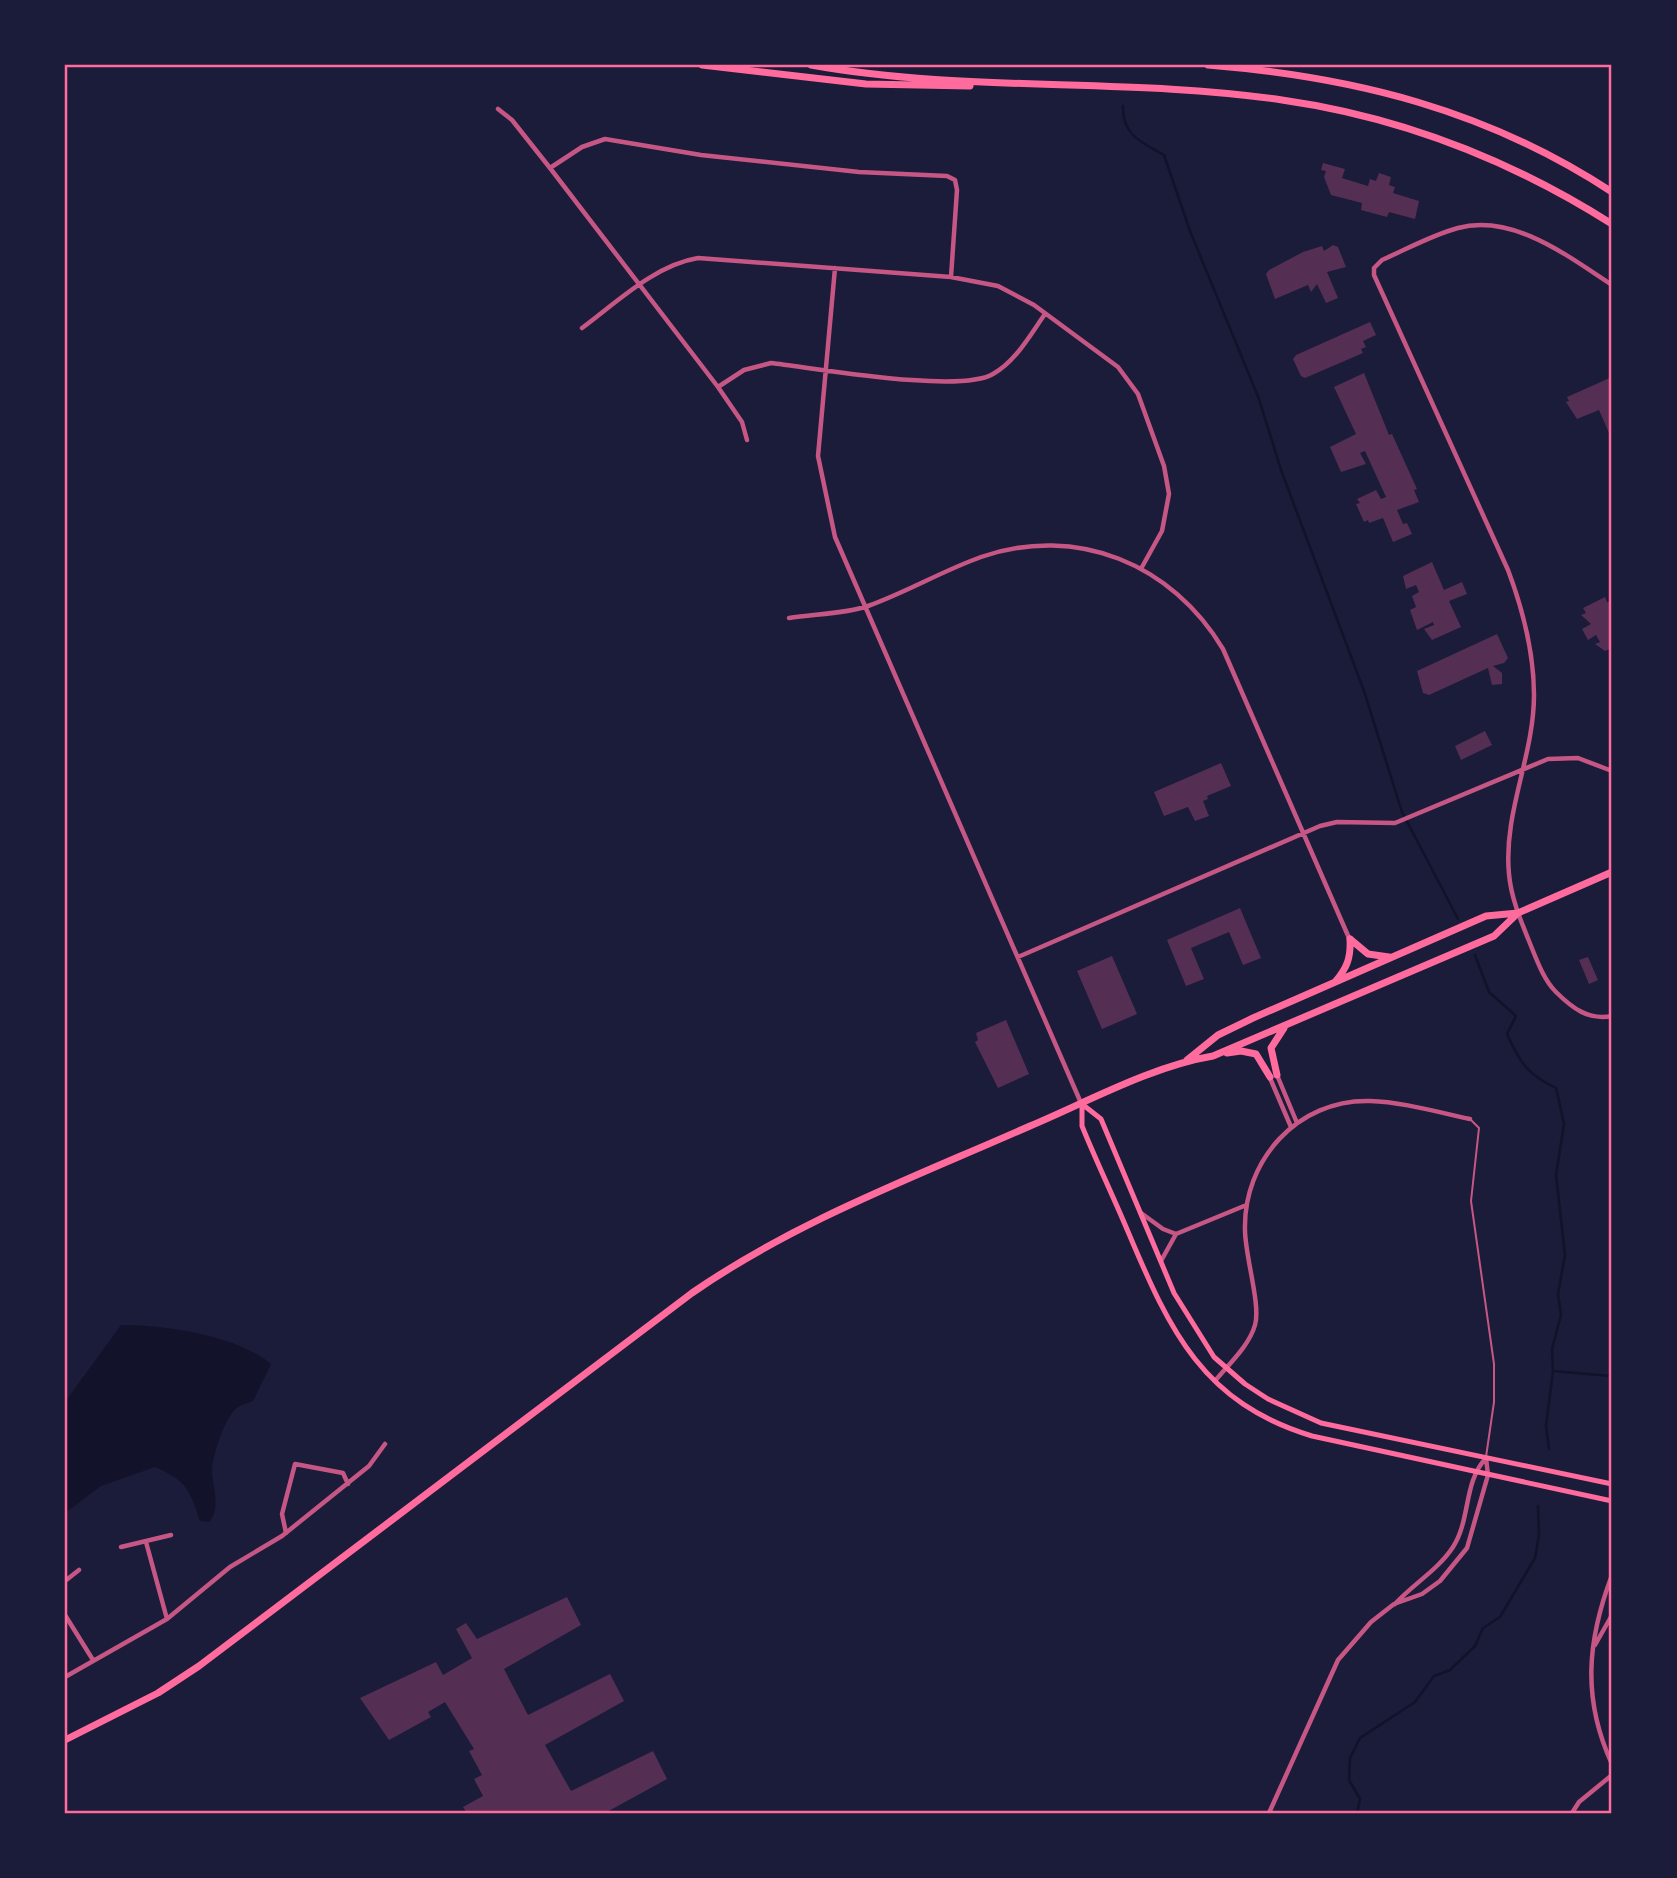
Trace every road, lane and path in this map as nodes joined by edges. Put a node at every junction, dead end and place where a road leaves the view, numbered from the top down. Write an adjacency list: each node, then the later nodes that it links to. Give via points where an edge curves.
1 (702, 65): 4 (highway, via 866,85)
2 (811, 65): 4 (highway, via 902,77)
3 (1208, 65): 7 (highway, via 1324,78 1428,102 1527,143)
4 (1117, 88): 10 (highway, via 1281,99 1407,127 1491,158)
5 (498, 109): 6 (street)
6 (550, 168): 12 (street, via 582,147 605,139 846,171 947,176 955,180 957,190); 14 (street)
7 (1586, 175): 8 (highway); 9 (highway)
8 (1612, 187)
9 (1612, 192)
10 (1612, 224)
11 (835, 268): 12 (street); 14 (street, via 698,258 679,262); 17 (street)
12 (951, 277): 15 (street, via 998,286)
13 (1612, 285): 23 (street, via 1520,232 1487,225 1446,233 1382,260 1374,268 1520,603 1534,688)
14 (639, 287): 16 (street); 18 (street)
15 (1045, 314): 17 (street, via 1004,366 979,380 947,383); 20 (street, via 1118,367 1145,410 1169,494 1162,531)
16 (582, 328)
17 (827, 369): 18 (street, via 759,365); 21 (street, via 819,434 821,478 835,537)
18 (718, 387): 19 (street, via 742,422)
19 (747, 440)
20 (1142, 567): 21 (street, via 1097,551 1017,548 981,557); 25 (street, via 1181,595 1210,628 1234,671)
21 (866, 607): 22 (street); 30 (street)
22 (789, 618)
23 (1524, 768): 24 (street, via 1567,757); 25 (street, via 1413,818 1395,823 1337,822); 27 (street, via 1508,846 1509,877)
24 (1612, 771)
25 (1304, 833): 28 (street); 30 (street)
26 (1612, 872): 27 (highway)
27 (1518, 913): 29 (highway, via 1486,916); 32 (street, via 1551,986 1571,1007 1590,1016); 33 (highway, via 1494,936)
28 (1350, 939): 29 (highway, via 1368,954); 31 (highway, via 1346,968)
29 (1395, 956): 31 (highway)
30 (1018, 957): 37 (street)
31 (1335, 983): 35 (highway, via 1218,1035)
32 (1612, 1016)
33 (1290, 1022): 34 (highway); 36 (highway, via 1271,1048)
34 (1213, 1056): 35 (highway); 36 (highway, via 1249,1051)
35 (1186, 1061): 37 (highway)
36 (1273, 1076): 39 (street); 40 (street)
37 (1082, 1104): 42 (main road, via 1101,1119); 46 (main road, via 1082,1126 1155,1295 1182,1345); 69 (highway, via 801,1228 735,1264 205,1662 158,1693)
38 (1470, 1119): 39 (street, via 1371,1101 1336,1106); 48 (lane, via 1479,1128 1471,1201 1494,1364)
39 (1297, 1124): 40 (street)
40 (1291, 1127): 41 (street, via 1261,1159)
41 (1244, 1206): 43 (street); 45 (street, via 1246,1259 1256,1320 1248,1340)
42 (1140, 1213): 43 (street); 44 (main road)
43 (1176, 1234): 44 (street)
44 (1161, 1261): 45 (main road, via 1186,1317)
45 (1226, 1368): 46 (street); 48 (main road, via 1268,1399 1321,1423)
46 (1215, 1381): 49 (main road, via 1256,1413 1291,1430)
47 (384, 1444): 51 (street, via 369,1466)
48 (1486, 1458): 49 (street); 50 (street); 52 (main road)
49 (1473, 1472): 50 (main road); 62 (street, via 1453,1546 1441,1563)
50 (1489, 1475): 53 (main road); 62 (street, via 1474,1531 1455,1565 1422,1594)
51 (348, 1484): 54 (street); 54 (street, via 343,1474 295,1464 282,1514)
52 (1612, 1484)
53 (1612, 1501)
54 (286, 1533): 65 (street, via 230,1567)
55 (171, 1535): 56 (street)
56 (146, 1542): 57 (street); 65 (street)
57 (121, 1547)
58 (79, 1570): 60 (street)
59 (1612, 1575): 61 (street)
60 (65, 1581)
61 (1611, 1582): 66 (street)
62 (1394, 1604): 72 (street, via 1371,1622 1338,1660)
63 (65, 1615): 67 (street)
64 (1612, 1615): 66 (street)
65 (167, 1619): 67 (street)
66 (1595, 1646): 70 (street, via 1590,1673 1592,1705)
67 (93, 1660): 68 (street)
68 (65, 1677)
69 (65, 1740)
70 (1612, 1764)
71 (1612, 1775): 73 (street)
72 (1269, 1813)
73 (1572, 1813)

